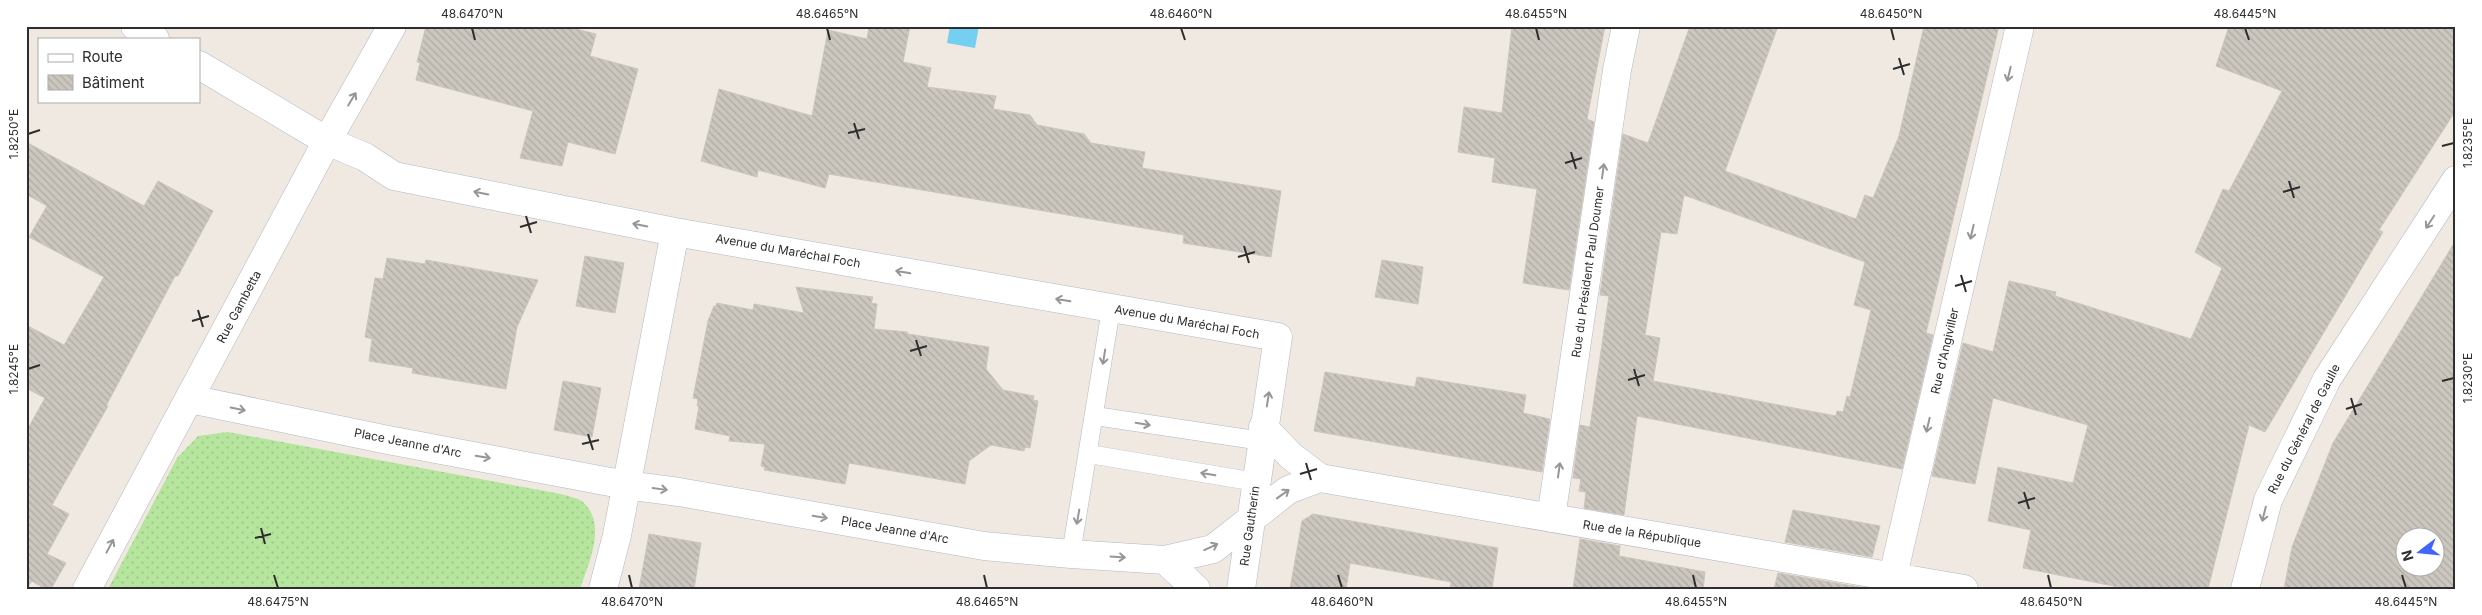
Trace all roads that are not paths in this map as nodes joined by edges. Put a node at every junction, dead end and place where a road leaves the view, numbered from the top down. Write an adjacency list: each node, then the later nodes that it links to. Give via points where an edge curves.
1 (135, 26): 5 (street)
2 (392, 26): 7 (street, Rue Gambetta, one-way to 2)
3 (1626, 26): 17 (street, Rue du Président Paul Doumer, one-way to 3)
4 (2020, 26): 21 (street, Rue d'Angiviller, one-way to 21)
5 (153, 38)
6 (200, 66): 7 (street, Avenue du Maréchal Foch)
7 (327, 141): 9 (street, Avenue du Maréchal Foch, one-way to 7, via 394,176 365,157); 11 (street, Rue Gambetta)
8 (2456, 180): 27 (street, Rue du Général de Gaulle, one-way to 27, via 2327,379 2268,500)
9 (675, 232): 10 (street, Avenue du Maréchal Foch, one-way to 9); 16 (street)
10 (1112, 309): 12 (lane, one-way to 12); 14 (street, Avenue du Maréchal Foch, one-way to 10, via 1278,337)
11 (190, 399): 16 (street, Place Jeanne d'Arc, one-way to 16); 22 (street, Rue Gambetta, one-way to 11)
12 (1095, 416): 13 (lane); 14 (lane, one-way to 14)
13 (1088, 454): 14 (lane, one-way to 13); 19 (lane, one-way to 19)
14 (1260, 454): 15 (street, Rue de la République, via 1291,456); 18 (street, Rue Gautherin)
15 (1320, 478): 17 (street, Rue de la République); 18 (street, one-way to 15, via 1288,490)
16 (626, 484): 19 (street, Place Jeanne d'Arc, one-way to 19, via 984,546); 23 (street)
17 (1551, 518): 21 (street, Rue de la République)
18 (1250, 519): 20 (street, Place Jeanne d'Arc, one-way to 18, via 1213,548); 25 (street, Rue Gautherin)
19 (1071, 554): 20 (street, Place Jeanne d'Arc, one-way to 20)
20 (1165, 560): 24 (street)
21 (1892, 582): 26 (street, Rue de la République)
22 (87, 589)
23 (603, 589)
24 (1196, 589)
25 (1241, 589)
26 (1964, 589)
27 (2245, 589)

